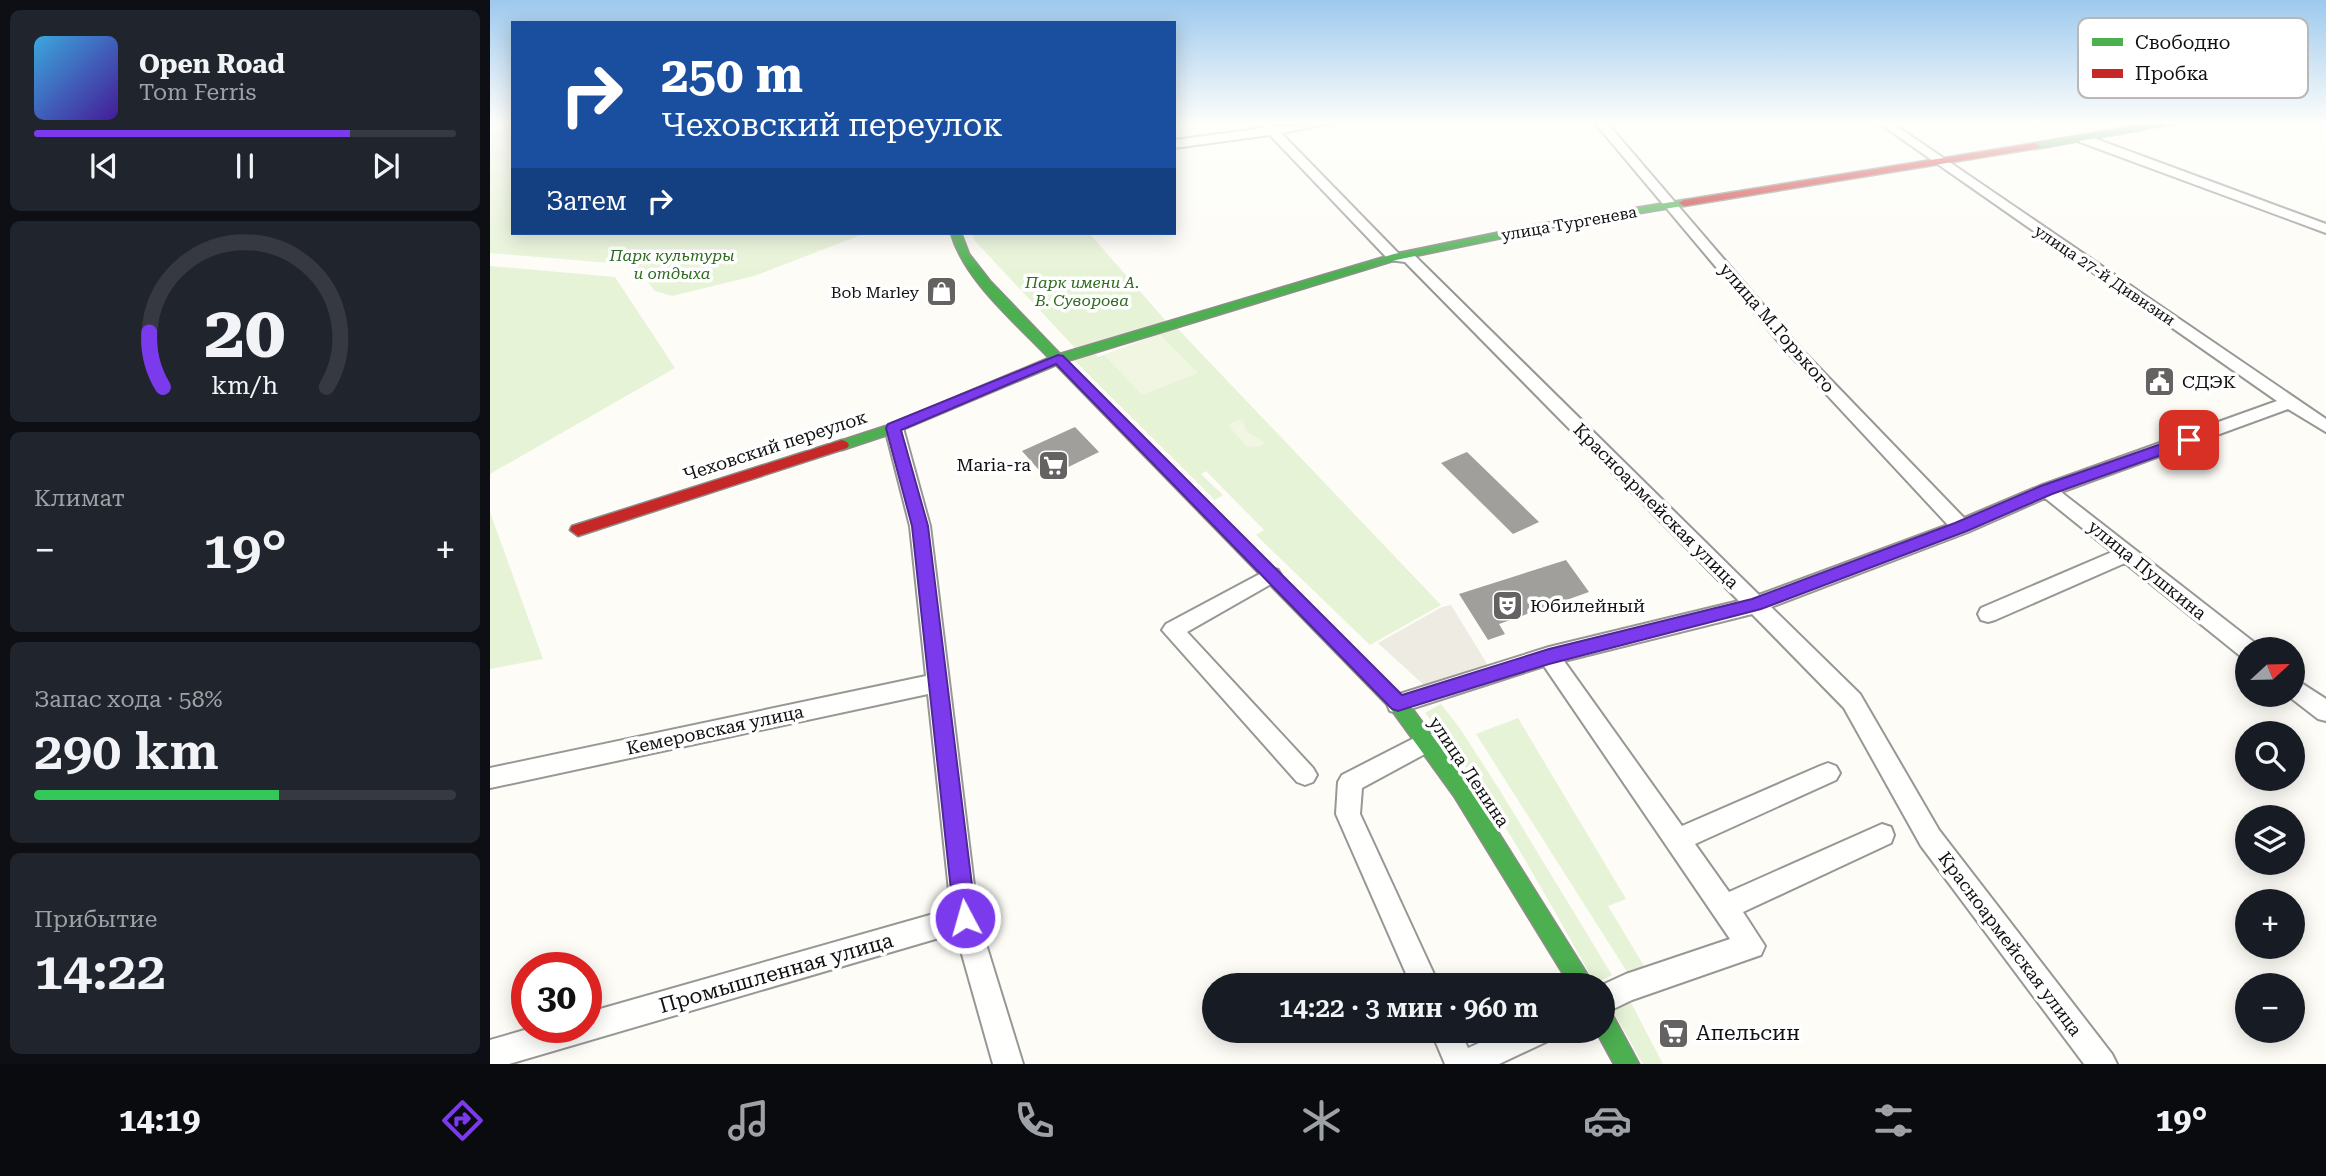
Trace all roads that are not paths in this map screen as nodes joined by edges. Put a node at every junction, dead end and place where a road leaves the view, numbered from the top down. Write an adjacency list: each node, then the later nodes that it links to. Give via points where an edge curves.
1 (1312, 173): 9 (street, Красноармейская улица)
2 (1644, 173): 6 (street, улица М.Горького)
3 (1878, 173): 6 (street, улица Тургенева)
4 (1955, 173): 11 (street, улица 27-й Дивизии)
5 (2174, 173): 7 (street)
6 (1672, 204): 9 (street, улица Тургенева); 15 (street, улица М.Горького, via 1772,325)
7 (2326, 229)
8 (956, 235): 10 (street, улица Ленина, via 969,265)
9 (1394, 257): 10 (street, улица Тургенева); 19 (street, Красноармейская улица, via 1409,258)
10 (1058, 359): 12 (street, Чеховский переулок); 18 (street, улица Ленина)
11 (2291, 402): 13 (street, улица 27-й Дивизии); 14 (street)
12 (894, 428): 16 (street, Чеховский переулок); 23 (street, via 920,526)
13 (2326, 428)
14 (2047, 490): 15 (street); 17 (street, улица Пушкина)
15 (1961, 527): 19 (street)
16 (578, 530)
17 (2127, 554): 20 (street); 21 (street, улица Пушкина)
18 (1271, 575): 25 (street, улица Ленина); 29 (street, via 1173,630)
19 (1755, 605): 22 (street); 48 (street, Красноармейская улица, via 1852,701 1930,838)
20 (1987, 614)
21 (2235, 640)
22 (1549, 656): 25 (street); 32 (street)
23 (940, 682): 30 (street, Кемеровская улица); 34 (street)
24 (2305, 696): 26 (street)
25 (1398, 704): 27 (street, улица Ленина)
26 (2326, 712)
27 (1426, 742): 35 (street, via 1350,782 1348,814); 36 (street, улица Ленина)
28 (1828, 773): 32 (street)
29 (1305, 775)
30 (490, 778)
31 (1882, 835): 33 (street)
32 (1678, 840): 33 (street)
33 (1724, 907): 37 (street, via 1751,946)
34 (965, 918): 38 (street, Промышленная улица); 44 (street)
35 (1419, 973)
36 (1575, 973)
37 (1615, 994)
38 (602, 1022)
39 (1615, 1042): 47 (street)
40 (531, 1043): 43 (street, Промышленная улица)
41 (1450, 1043): 45 (street)
42 (1512, 1043): 46 (street)
43 (490, 1055)
44 (1008, 1064)
45 (1460, 1064)
46 (1466, 1064)
47 (1627, 1064)
48 (2102, 1064)

